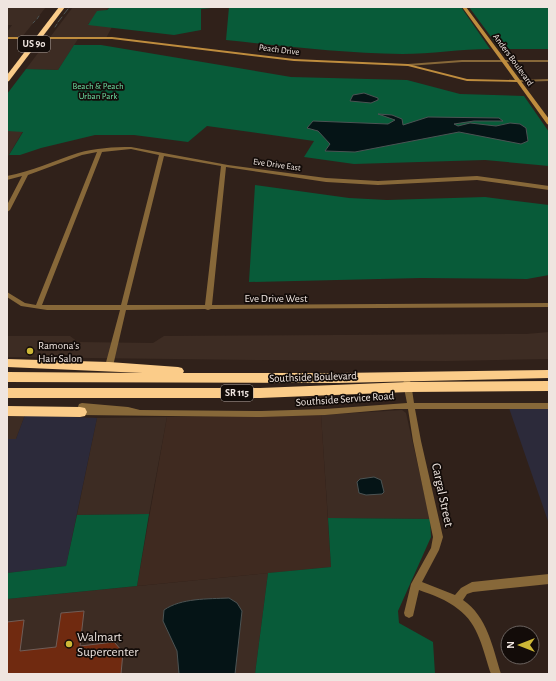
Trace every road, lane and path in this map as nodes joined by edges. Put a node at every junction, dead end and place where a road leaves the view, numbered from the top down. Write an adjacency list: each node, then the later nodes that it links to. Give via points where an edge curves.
1 (54, 7): 5 (highway, US 90)
2 (62, 7): 6 (highway, US 90)
3 (464, 7): 8 (street, Anders Boulevard)
4 (7, 38): 5 (street, Peach Drive)
5 (30, 38): 6 (street, Peach Drive); 7 (highway, US 90)
6 (39, 38): 10 (street, Peach Drive, via 112,38 294,60); 11 (highway, US 90)
7 (21, 49)
8 (504, 61): 9 (street); 10 (street, via 454,61); 13 (street, Anders Boulevard)
9 (549, 61)
10 (408, 65): 13 (street, Peach Drive, via 467,80)
11 (7, 80)
12 (549, 80): 13 (street, Peach Drive)
13 (518, 81): 14 (street, Anders Boulevard)
14 (549, 123)
15 (100, 151): 16 (street, Eve Drive East, via 131,148); 18 (street, Eve Drive East, via 81,154); 24 (street)
16 (162, 154): 17 (street, Eve Drive East); 25 (street)
17 (224, 165): 20 (street, Eve Drive East, via 313,179 351,182 477,178); 26 (street)
18 (26, 174): 19 (street, Eve Drive East); 21 (street)
19 (7, 178)
20 (549, 188)
21 (7, 210)
22 (7, 294): 24 (street, Eve Drive West, via 23,304)
23 (549, 305): 26 (street, Eve Drive West)
24 (38, 307): 25 (street, Eve Drive West)
25 (124, 308): 26 (street, Eve Drive West); 28 (street)
26 (208, 308)
27 (7, 363): 28 (highway)
28 (109, 366): 31 (highway)
29 (549, 374): 32 (highway, Southside Boulevard / SR 115)
30 (7, 377): 31 (highway, Southside Boulevard / SR 115)
31 (257, 378): 32 (highway, Southside Boulevard / SR 115)
32 (407, 382): 33 (highway, Southside Boulevard / SR 115); 35 (highway, Southside Boulevard / SR 115, via 260,393); 37 (street, Cargal Street)
33 (549, 386)
34 (7, 393): 35 (highway, Southside Boulevard / SR 115)
35 (66, 394): 36 (highway)
36 (7, 398)
37 (411, 406): 38 (street, Southside Service Road); 40 (street, Southside Service Road, via 261,414); 42 (street, Cargal Street, via 438,537 434,554)
38 (549, 406)
39 (7, 411): 40 (highway)
40 (80, 412)
41 (549, 579): 43 (street, via 472,586 464,591)
42 (416, 584): 43 (street); 44 (street, Cargal Street)
43 (456, 602): 45 (street, via 473,616 479,626)
44 (409, 613)
45 (496, 674)

